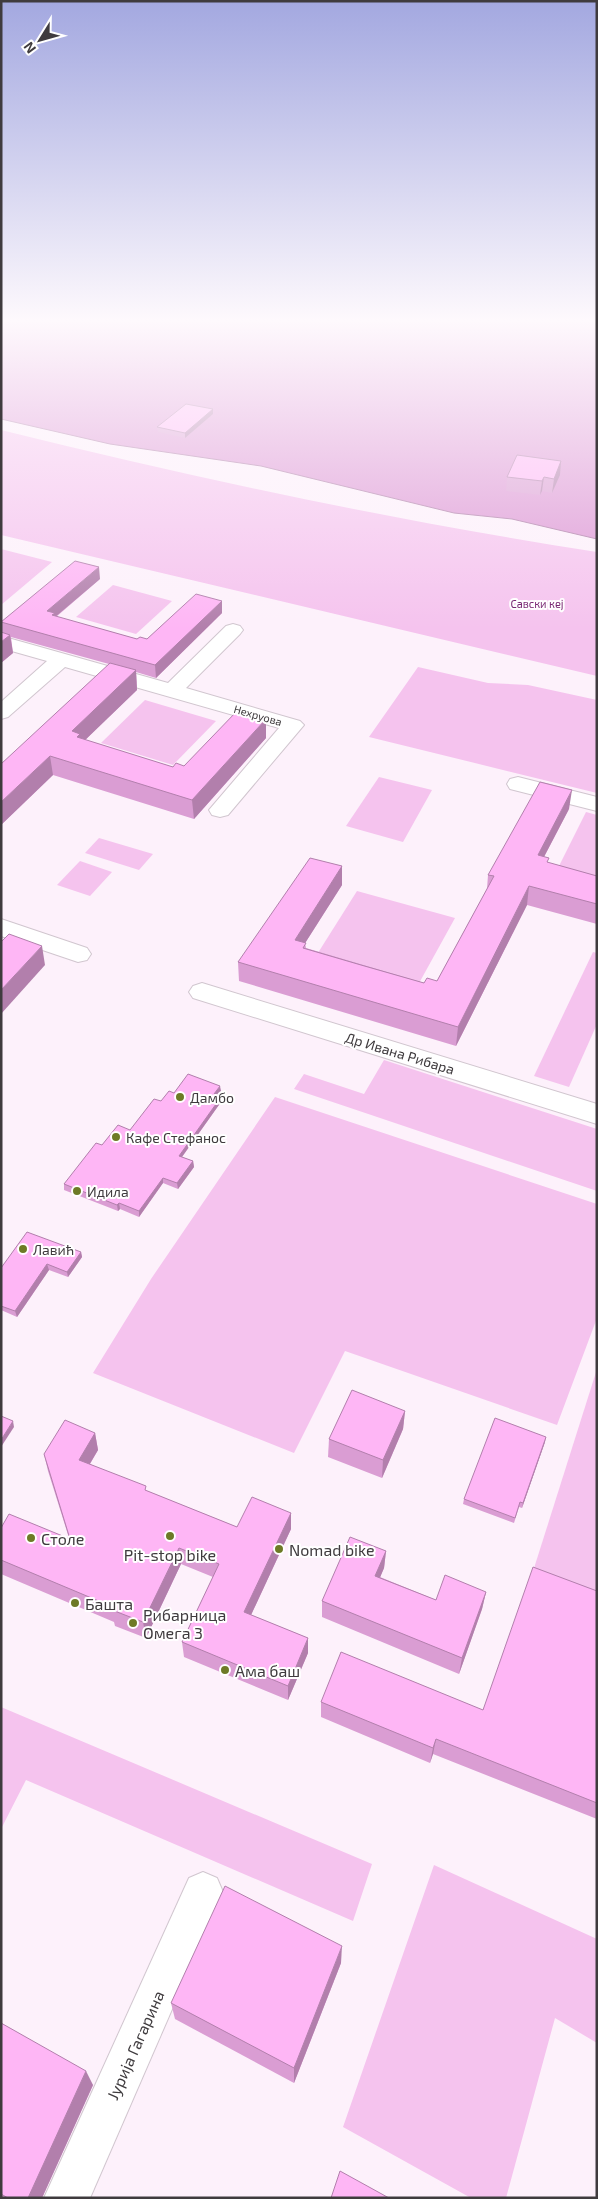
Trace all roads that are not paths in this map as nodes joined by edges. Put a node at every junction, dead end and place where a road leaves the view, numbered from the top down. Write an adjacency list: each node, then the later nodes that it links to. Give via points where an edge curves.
1 (233, 630): 4 (street)
2 (1, 642): 3 (street, Нехруова)
3 (62, 659): 4 (street, Нехруова); 5 (street)
4 (173, 690): 8 (street, Нехруова, via 293,725)
5 (1, 713)
6 (518, 784): 7 (street)
7 (597, 804)
8 (220, 810)
9 (1, 927): 10 (street)
10 (78, 954)
11 (202, 992): 12 (street, Др Ивана Рибара)
12 (597, 1114)
13 (203, 1892): 14 (street, Јурија Гагарина)
14 (67, 2198)

